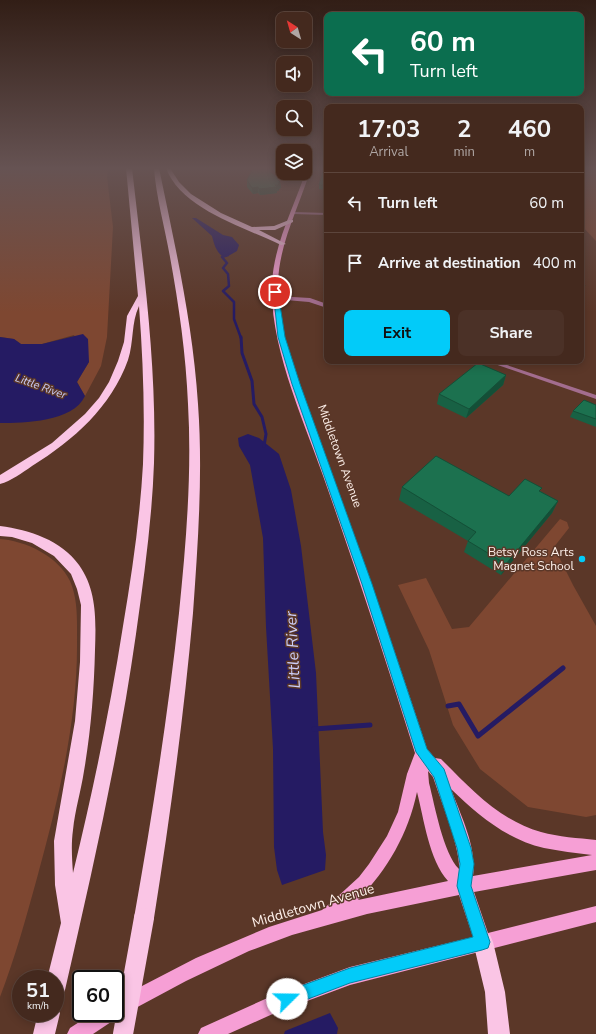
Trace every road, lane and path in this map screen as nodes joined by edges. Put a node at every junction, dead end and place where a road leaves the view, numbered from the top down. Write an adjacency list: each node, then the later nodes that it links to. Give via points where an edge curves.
1 (134, 216): 8 (highway)
2 (165, 216): 29 (highway, bridge, via 190,354 195,475 182,654 163,798)
3 (227, 216): 6 (highway)
4 (293, 216): 5 (main road, Middletown Avenue)
5 (291, 221): 6 (highway, via 272,228); 7 (main road, Middletown Avenue)
6 (248, 227): 7 (highway)
7 (283, 244): 9 (main road, Middletown Avenue, via 276,275)
8 (142, 298): 13 (highway, via 131,316 121,367 99,406 60,443); 21 (highway, via 149,422 147,490 142,536 116,709)
9 (276, 298): 10 (street, via 310,300); 15 (main road, Middletown Avenue, via 282,337 291,368 367,584)
10 (324, 305)
11 (498, 364): 12 (street)
12 (596, 397)
13 (0, 480)
14 (0, 531): 21 (highway, via 34,539 62,556 81,581 87,606 88,662 84,714 64,832 64,873)
15 (422, 752): 16 (main road, via 450,775 481,808 507,826 543,840); 18 (main road, Middletown Avenue, via 439,773 464,848 467,864); 18 (main road, Middletown Avenue, via 420,776 441,854 448,869); 20 (main road, via 404,814 380,861 354,893 336,908)
16 (596, 848)
17 (596, 862): 18 (main road)
18 (464, 886): 20 (main road, Middletown Avenue); 22 (main road, Middletown Avenue)
19 (596, 914): 22 (main road)
20 (315, 920): 24 (main road, Middletown Avenue, via 270,934 219,955)
21 (70, 927): 23 (highway)
22 (482, 942): 30 (main road, via 350,976 272,1005); 31 (highway, via 495,992)
23 (60, 970)
24 (124, 1005)
25 (47, 1022): 27 (highway)
26 (95, 1022): 28 (main road)
27 (44, 1034)
28 (76, 1034)
29 (123, 1034)
30 (207, 1034)
31 (499, 1034)

